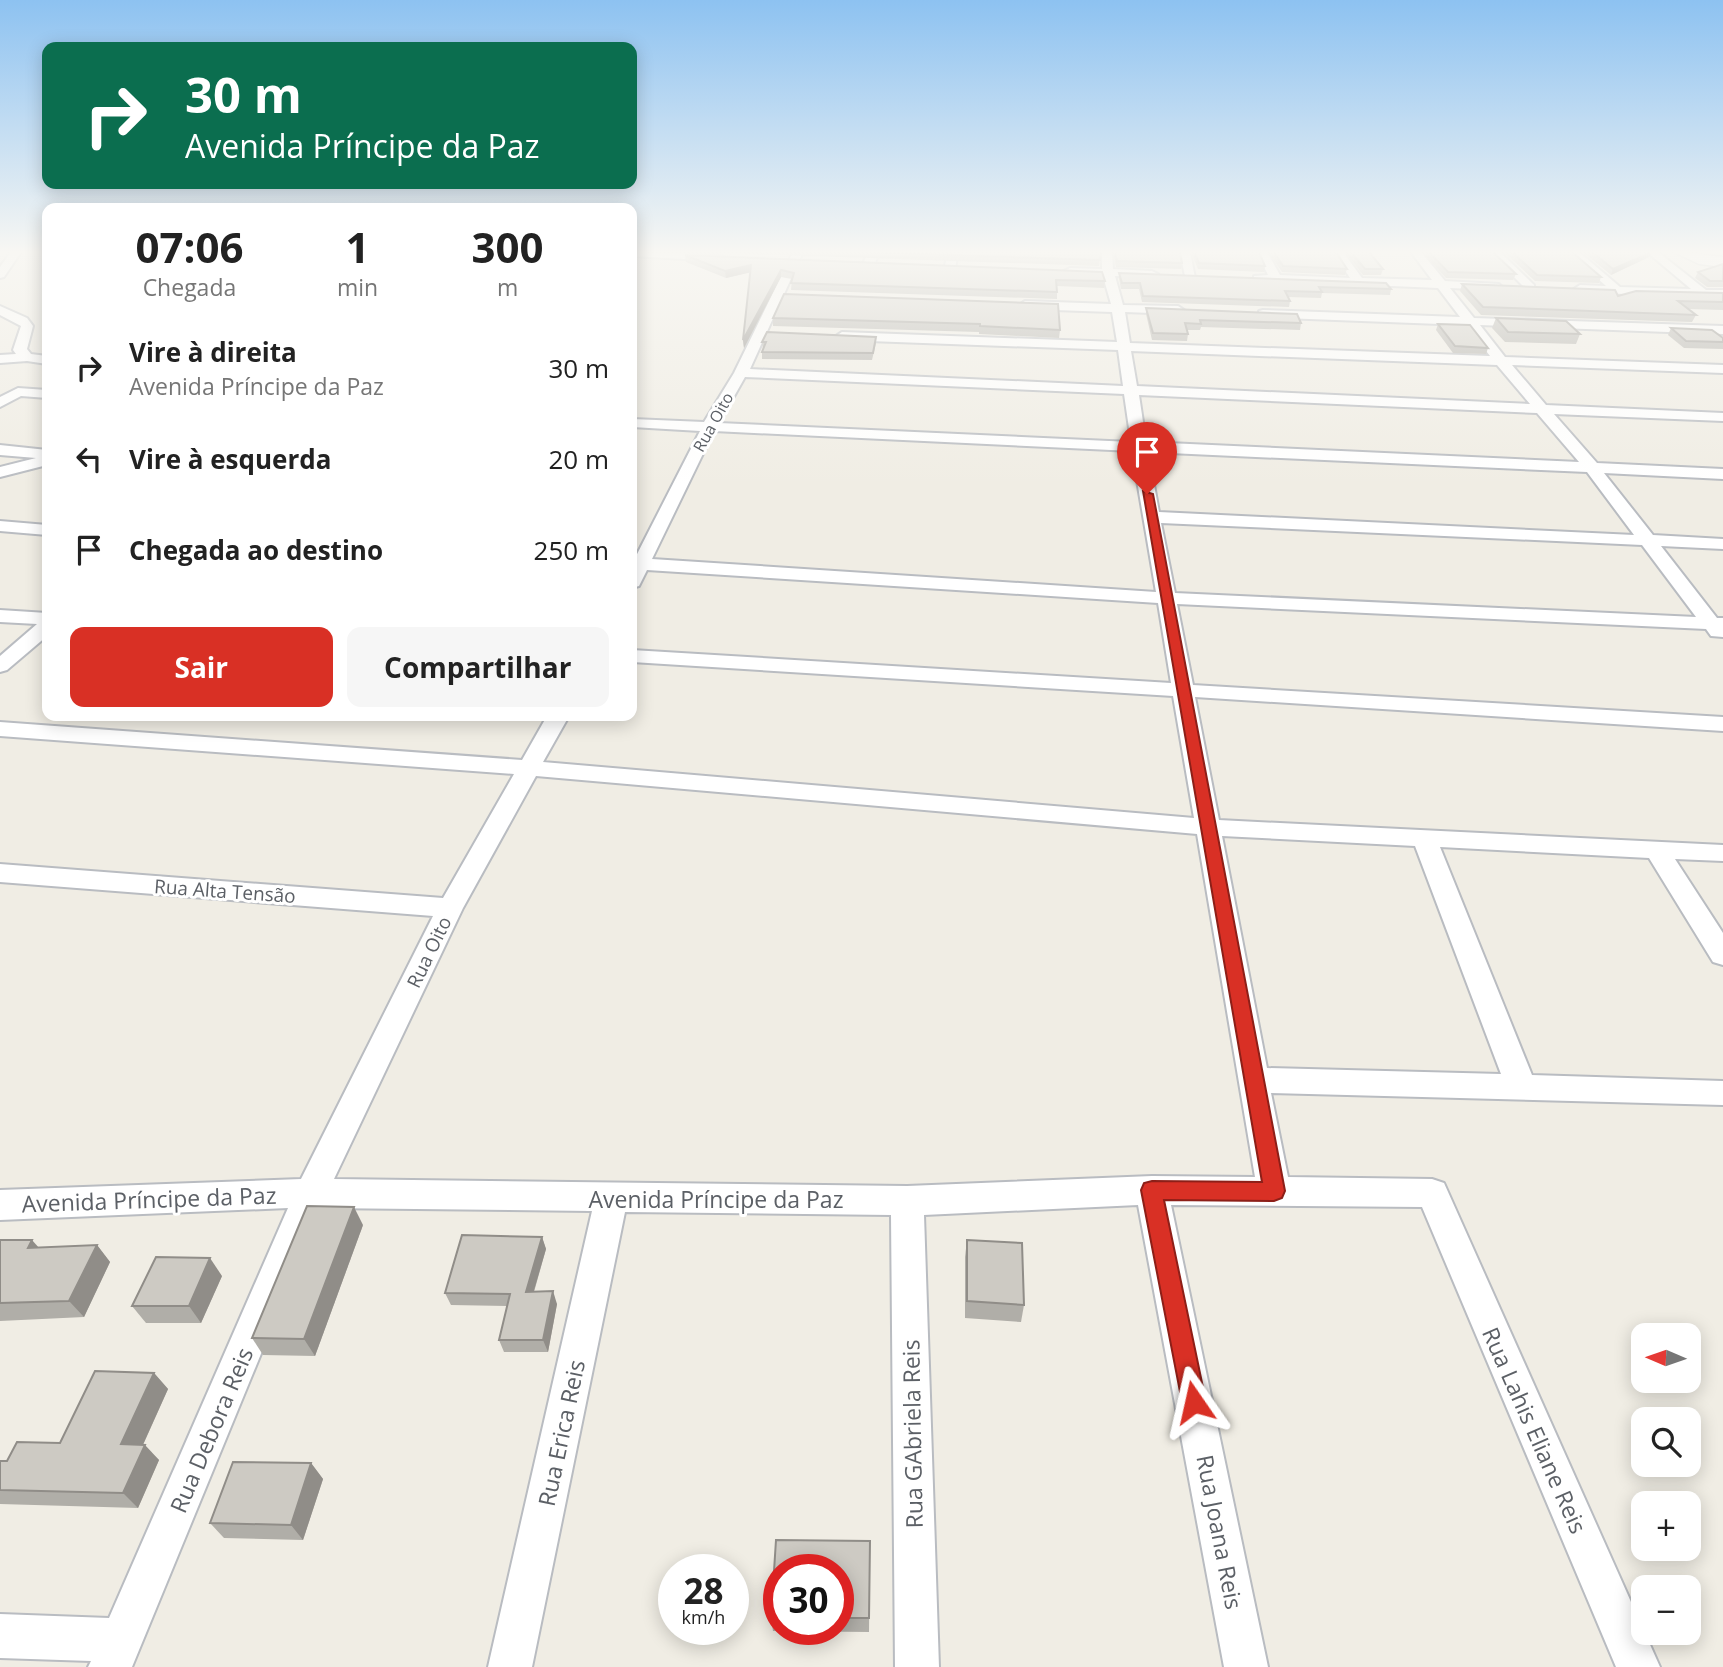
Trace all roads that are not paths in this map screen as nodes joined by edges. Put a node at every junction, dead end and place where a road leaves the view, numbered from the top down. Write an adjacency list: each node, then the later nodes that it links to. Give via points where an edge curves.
1 (26, 330): 7 (street, via 20,350)
2 (769, 330): 12 (street, Rua Oito)
3 (1121, 330): 6 (street)
4 (1478, 330): 10 (street)
5 (829, 335): 6 (street)
6 (1123, 348): 10 (street); 13 (street)
7 (27, 357): 8 (street); 9 (street)
8 (0, 359)
9 (42, 359)
10 (1501, 361): 11 (street); 16 (street)
11 (1723, 369)
12 (741, 373): 13 (street); 19 (street, Rua Oito)
13 (1131, 390): 16 (street); 20 (street)
14 (42, 394): 15 (street, via 18,392)
15 (0, 403)
16 (1542, 410): 17 (street); 24 (street)
17 (1723, 417)
18 (637, 423): 19 (street)
19 (710, 425): 20 (street); 32 (street, Rua Oito)
20 (1140, 448): 24 (street); 27 (street)
21 (0, 450): 22 (street)
22 (42, 454)
23 (42, 461): 25 (street)
24 (1592, 468): 26 (street); 30 (street)
25 (0, 472)
26 (1723, 474)
27 (1152, 517): 30 (street); 34 (street)
28 (0, 526): 29 (street)
29 (42, 530)
30 (1646, 539): 31 (street); 37 (street)
31 (1723, 544)
32 (642, 564): 33 (street, Rua Oito); 34 (street)
33 (637, 573)
34 (1166, 598): 37 (street); 41 (street)
35 (0, 616): 36 (street)
36 (42, 619)
37 (1719, 629)
38 (42, 630): 40 (street)
39 (637, 656): 41 (street)
40 (0, 666)
41 (1183, 692): 43 (street); 46 (street)
42 (555, 721): 45 (street, Rua Oito)
43 (1723, 724)
44 (0, 729): 45 (street)
45 (529, 768): 46 (street); 51 (street, Rua Oito)
46 (1208, 827): 47 (street); 53 (street)
47 (1424, 838): 48 (street); 54 (street)
48 (1657, 850): 49 (street); 52 (street)
49 (1723, 853)
50 (0, 873): 51 (street, Rua Alta Tensão)
51 (450, 908): 58 (street, Rua Oito)
52 (1723, 955)
53 (1254, 1080): 54 (street); 57 (street)
54 (1521, 1087): 55 (street)
55 (1723, 1093)
56 (1152, 1190): 57 (street, Avenida Príncipe da Paz); 61 (street, Avenida Príncipe da Paz); 67 (street, Rua Joana Reis)
57 (1274, 1191): 59 (street, Avenida Príncipe da Paz)
58 (311, 1193): 60 (street, Avenida Príncipe da Paz); 62 (street, Avenida Príncipe da Paz); 64 (street, Rua Debora Reis)
59 (1432, 1193): 68 (street, Rua Lahis Eliane Reis)
60 (611, 1199): 61 (street, Avenida Príncipe da Paz); 65 (street, Rua Erica Reis)
61 (907, 1201): 66 (street, Rua GAbriela Reis)
62 (0, 1205)
63 (0, 1636): 64 (street)
64 (116, 1653)
65 (510, 1667)
66 (917, 1667)
67 (1246, 1667)
68 (1638, 1667)

